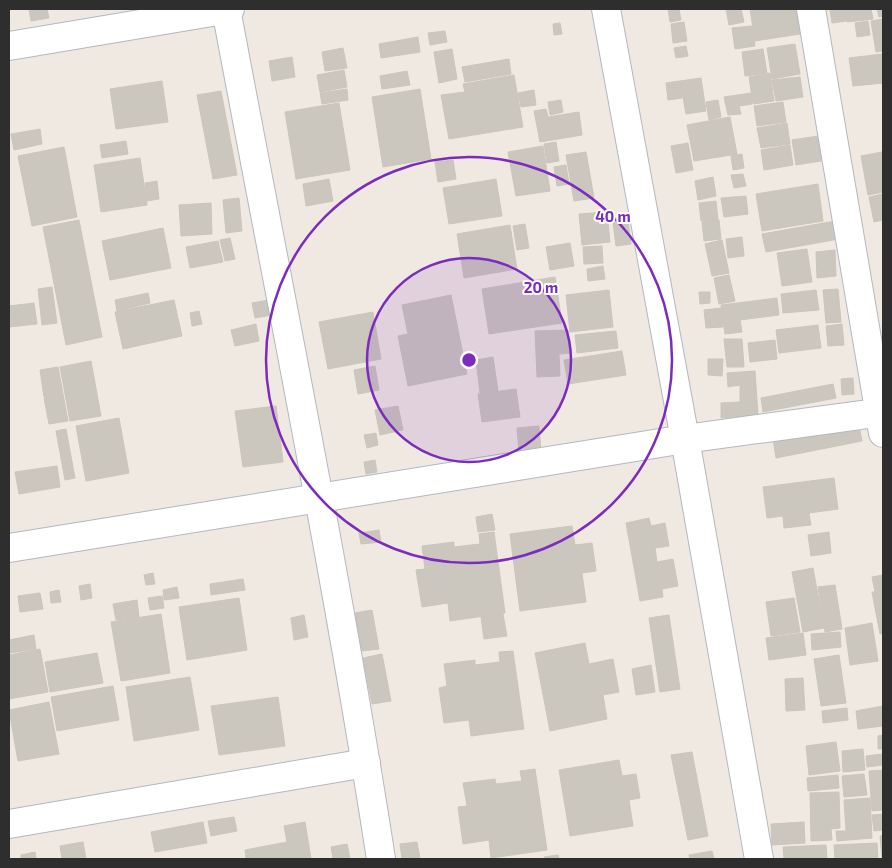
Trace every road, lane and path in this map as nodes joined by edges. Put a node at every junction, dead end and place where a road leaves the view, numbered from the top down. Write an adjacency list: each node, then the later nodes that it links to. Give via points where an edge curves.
1 (226, 9): 2 (street); 5 (street); 8 (street)
2 (230, 9)
3 (606, 9): 7 (street)
4 (811, 9): 6 (street)
5 (9, 46)
6 (882, 419): 7 (street)
7 (685, 439): 8 (street); 13 (street)
8 (319, 499): 9 (street); 10 (street)
9 (9, 548)
10 (366, 763): 11 (street); 12 (street)
11 (9, 824)
12 (381, 859)
13 (759, 859)

